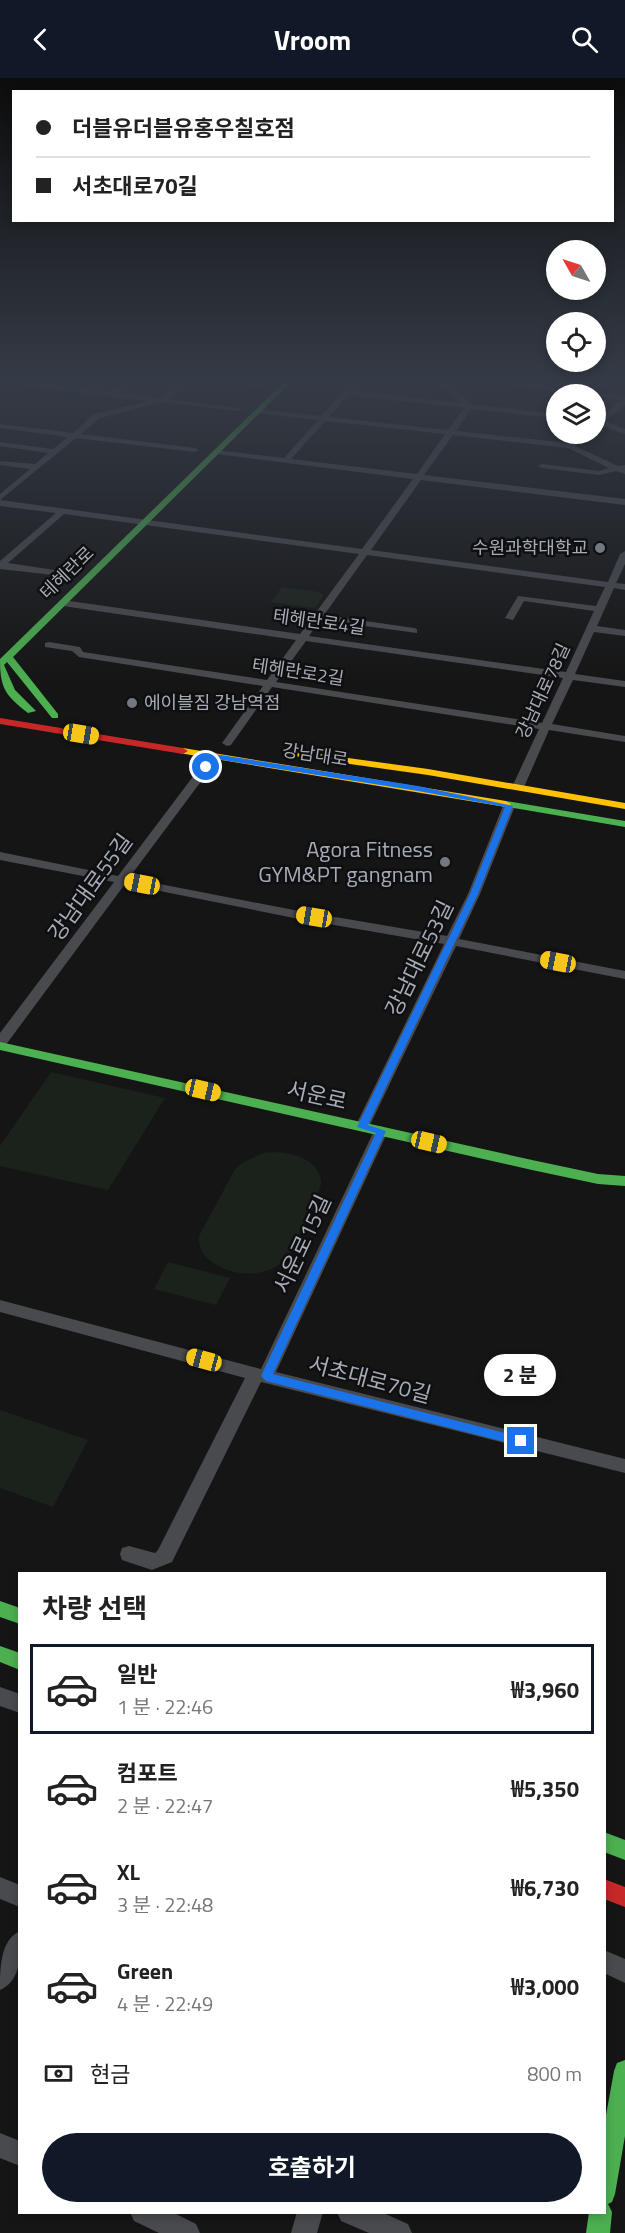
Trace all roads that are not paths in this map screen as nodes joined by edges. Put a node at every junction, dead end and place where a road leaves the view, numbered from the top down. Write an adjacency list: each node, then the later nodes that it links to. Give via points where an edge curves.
1 (18, 483): 5 (street)
2 (185, 483): 10 (main road, 테헤란로)
3 (417, 483): 12 (street)
4 (466, 483): 6 (street)
5 (0, 498)
6 (625, 502)
7 (0, 503): 9 (street)
8 (141, 504): 11 (main road)
9 (61, 513): 11 (street); 14 (street)
10 (144, 523): 11 (street); 12 (street); 19 (main road, 테헤란로)
11 (120, 525)
12 (367, 552): 16 (street); 21 (street)
13 (625, 554): 16 (street, 강남대로78길)
14 (0, 565): 15 (street)
15 (72, 572): 18 (main road, 테헤란로)
16 (610, 585): 17 (street); 20 (street, 강남대로78길)
17 (625, 587)
18 (53, 591)
19 (63, 603): 26 (street, 테헤란로4길); 28 (main road, 테헤란로)
20 (598, 609): 22 (street, via 521,598); 23 (street, 강남대로78길)
21 (318, 617): 24 (street); 26 (street)
22 (510, 618)
23 (590, 628): 25 (street); 29 (street, 강남대로78길)
24 (414, 631)
25 (625, 633)
26 (304, 636): 29 (street, 테헤란로4길); 30 (street)
27 (49, 645): 30 (street, 테헤란로2길, via 76,649 79,654)
28 (3, 662): 33 (main road, via 4,686); 33 (main road, via 61,716)
29 (570, 676): 31 (street, 테헤란로4길); 35 (street, 강남대로78길)
30 (268, 684): 35 (street, 테헤란로2길); 37 (street)
31 (625, 684)
32 (10, 708): 33 (main road)
33 (31, 711)
34 (0, 722): 39 (main road, 강남대로)
35 (546, 727): 36 (street, 테헤란로2길); 40 (street, 강남대로78길)
36 (625, 739)
37 (227, 743)
38 (280, 751): 40 (main road, 강남대로)
39 (214, 756): 41 (main road, 강남대로); 45 (street, 강남대로55길)
40 (518, 787): 42 (main road, 강남대로)
41 (509, 806): 43 (main road, 강남대로); 46 (street, 강남대로53길)
42 (625, 806)
43 (625, 824)
44 (0, 856): 45 (street)
45 (121, 880): 46 (street); 48 (street, 강남대로55길)
46 (452, 941): 47 (street); 49 (street, 강남대로53길)
47 (625, 975)
48 (0, 1045): 49 (main road, 서운로)
49 (362, 1127): 50 (main road, 서운로)
50 (381, 1131): 51 (main road, 서운로, via 598,1179); 53 (street, 서운로15길)
51 (625, 1181)
52 (0, 1306): 53 (street, 서초대로70길)
53 (261, 1375): 54 (street, 서초대로70길); 55 (street, 서운로15길, via 165,1556 153,1563)
54 (625, 1466)
55 (129, 1554)
56 (0, 1609): 57 (main road)
57 (18, 1616)
58 (0, 1654): 59 (main road)
59 (18, 1661)
60 (0, 1696): 61 (street)
61 (18, 1703)
62 (606, 1843): 63 (main road)
63 (625, 1850)
64 (0, 1888): 66 (street)
65 (606, 1890): 67 (main road)
66 (18, 1895)
67 (625, 1897)
68 (18, 1946): 71 (street)
69 (606, 1962): 70 (street)
70 (625, 1971)
71 (0, 1978)
72 (625, 2071): 75 (main road)
73 (0, 2145): 74 (street)
74 (18, 2153)
75 (613, 2158): 76 (main road)
76 (606, 2186)
77 (147, 2214): 81 (street)
78 (309, 2214): 82 (street)
79 (355, 2214): 83 (street)
80 (601, 2214): 84 (main road)
81 (187, 2233)
82 (304, 2233)
83 (399, 2233)
84 (598, 2233)

